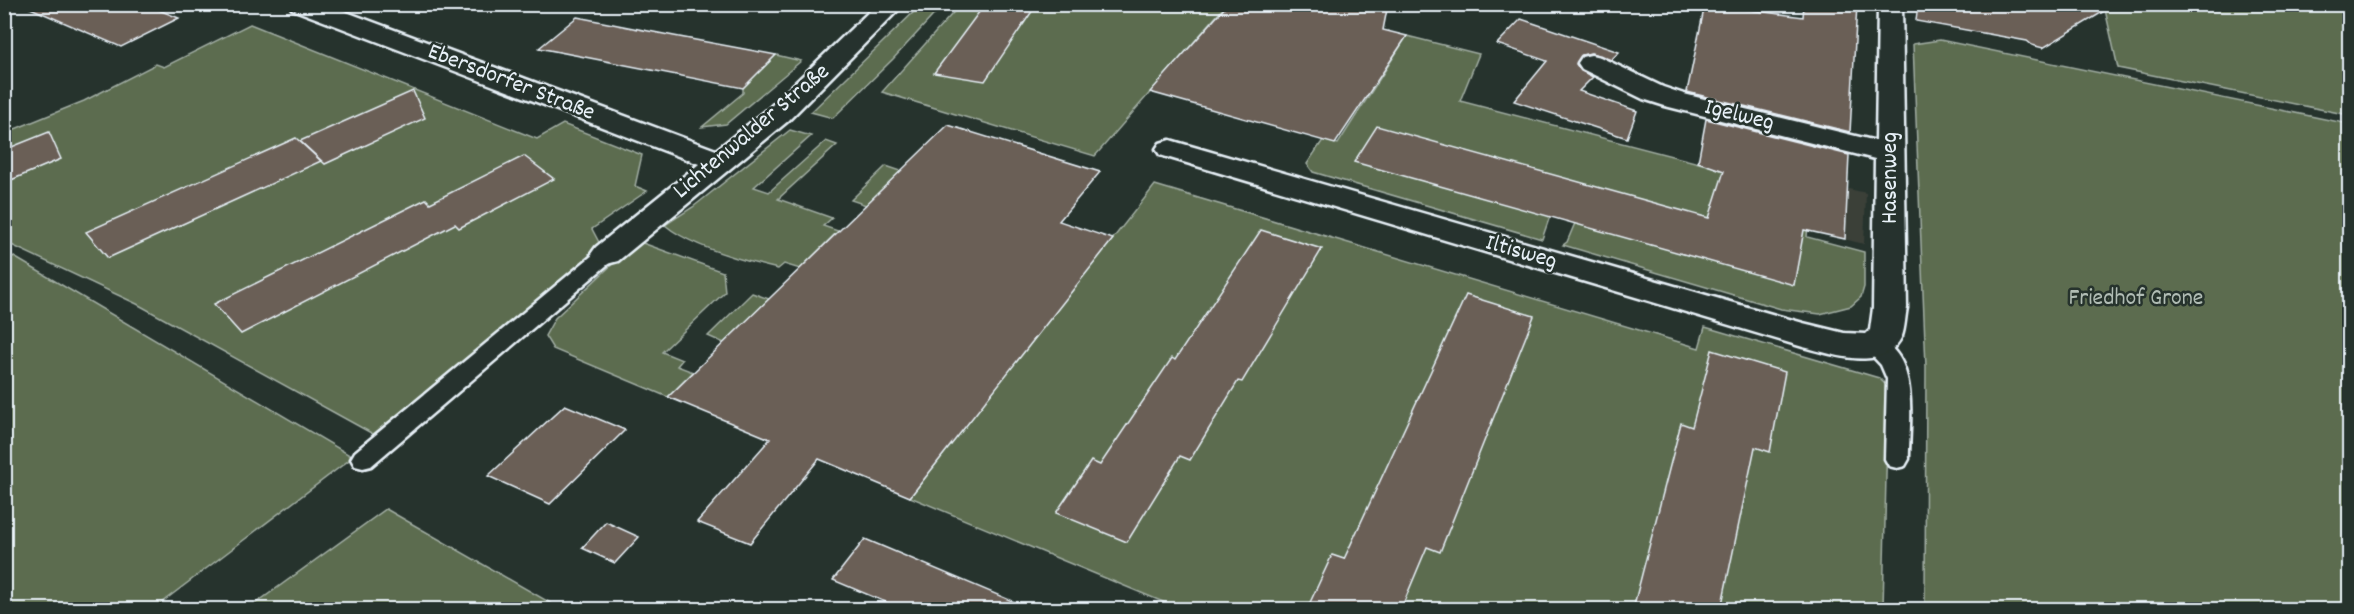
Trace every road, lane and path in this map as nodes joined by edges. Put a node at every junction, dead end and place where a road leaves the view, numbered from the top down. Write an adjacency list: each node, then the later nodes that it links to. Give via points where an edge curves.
1 (301, 4): 7 (street, Ebersdorfer Straße)
2 (892, 4): 7 (street, Lichtenwalder Straße, via 777,115)
3 (1890, 4): 6 (street, Hasenweg)
4 (1591, 63): 6 (street, Igelweg, via 1675,100)
5 (1170, 149): 9 (street, Iltisweg, via 1803,335 1844,345)
6 (1892, 154): 9 (street, Hasenweg, via 1890,308 1886,334)
7 (720, 162): 8 (street, Lichtenwalder Straße)
8 (607, 254): 10 (lane)
9 (1874, 346): 11 (lane, via 1890,361 1898,379)
10 (363, 459)
11 (1897, 459)

